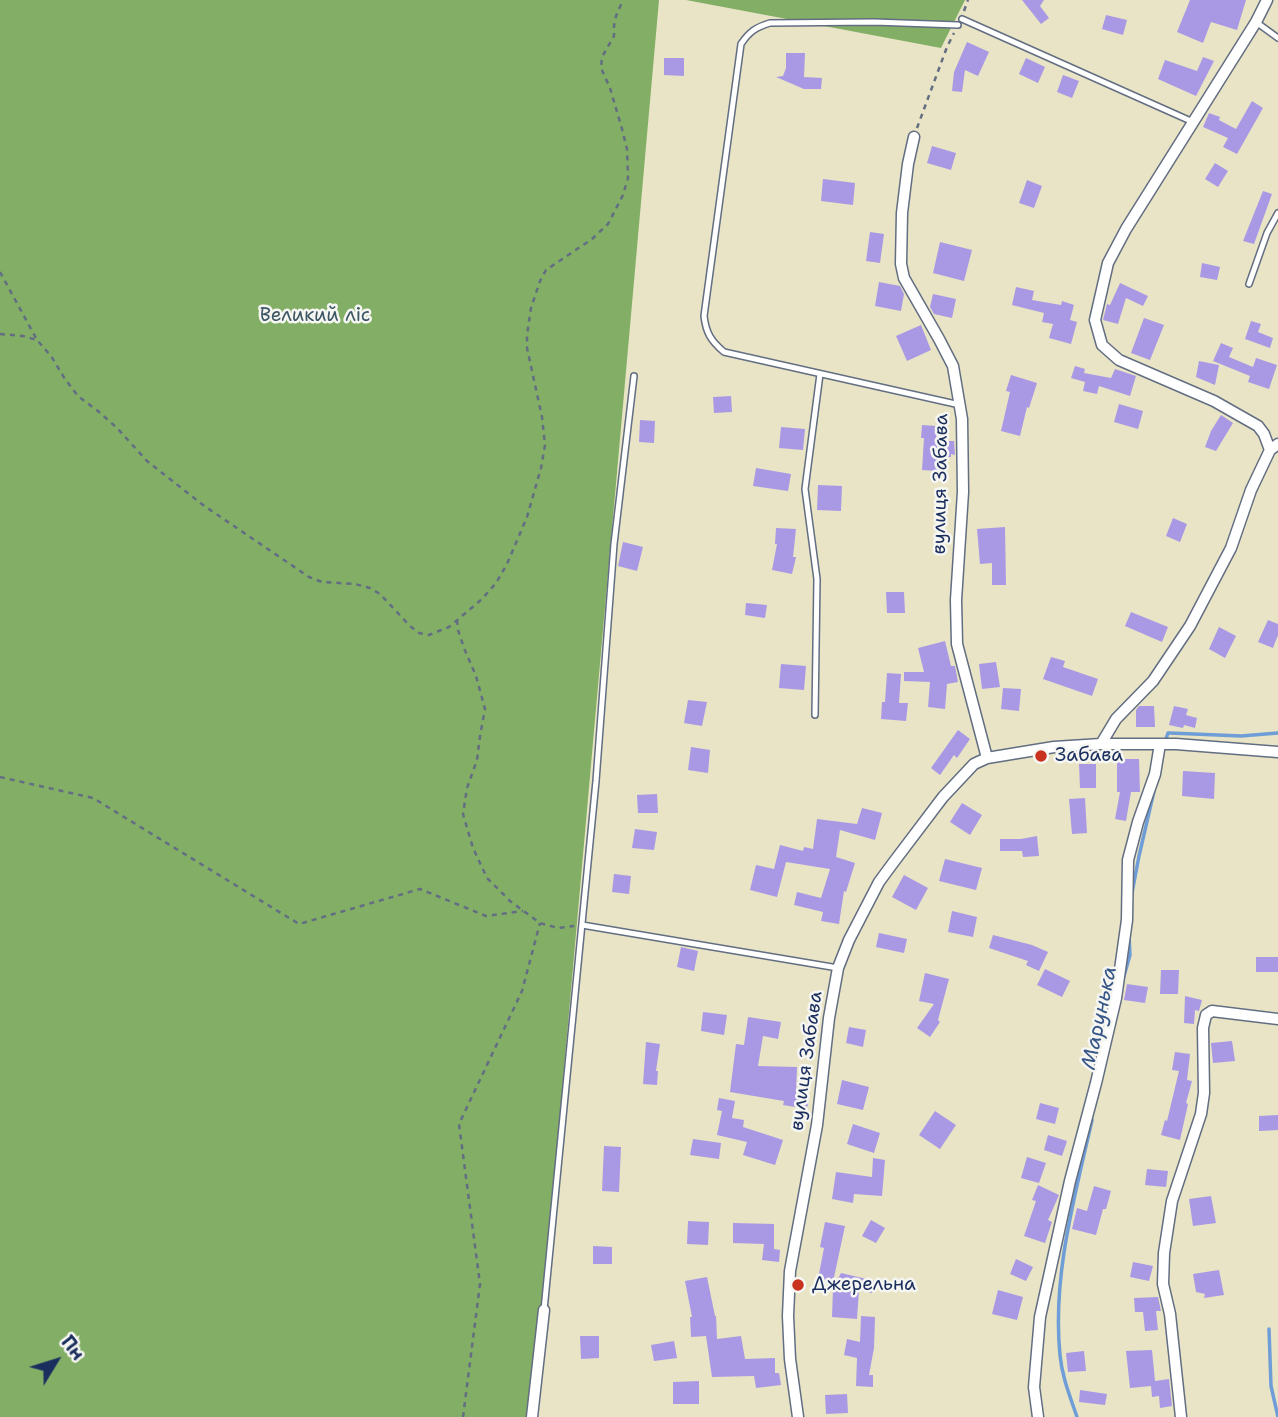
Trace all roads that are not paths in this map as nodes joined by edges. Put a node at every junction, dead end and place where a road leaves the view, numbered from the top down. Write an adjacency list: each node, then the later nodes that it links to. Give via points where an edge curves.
1 (1267, 0): 2 (street)
2 (1256, 22): 3 (lane); 4 (street)
3 (1278, 38)
4 (1193, 121): 8 (lane, via 960,22 758,26 741,44 704,316 706,329 724,352); 11 (street, via 1108,263 1095,320 1098,335 1119,360 1214,401 1258,426)
5 (914, 137): 10 (street, вулиця Забава, via 902,213 901,264 904,278 953,366)
6 (1278, 213): 7 (lane)
7 (1250, 284)
8 (820, 373): 10 (lane); 12 (lane, via 805,489 817,579)
9 (634, 376): 17 (lane, via 614,544)
10 (960, 405): 16 (street, вулиця Забава, via 963,492 957,644)
11 (1274, 447): 13 (street, via 1251,490 1231,548 1189,626 1153,681 1116,719)
12 (815, 715)
13 (1101, 744): 14 (street, вулиця Забава); 16 (street, вулиця Забава)
14 (1161, 744): 15 (street, вулиця Забава); 23 (street, via 1128,860 1127,920 1116,998 1040,1317 1034,1387)
15 (1278, 752)
16 (987, 758): 18 (street, вулиця Забава, via 974,764 943,797 893,863)
17 (582, 925): 18 (lane); 20 (lane)
18 (838, 968): 22 (street, вулиця Забава, via 817,1125 790,1271 788,1327)
19 (1278, 1018): 24 (street, via 1212,1011 1206,1015 1201,1114 1172,1201 1164,1253 1163,1284)
20 (544, 1310): 21 (street)
21 (533, 1417)
22 (798, 1417)
23 (1038, 1417)
24 (1181, 1417)

